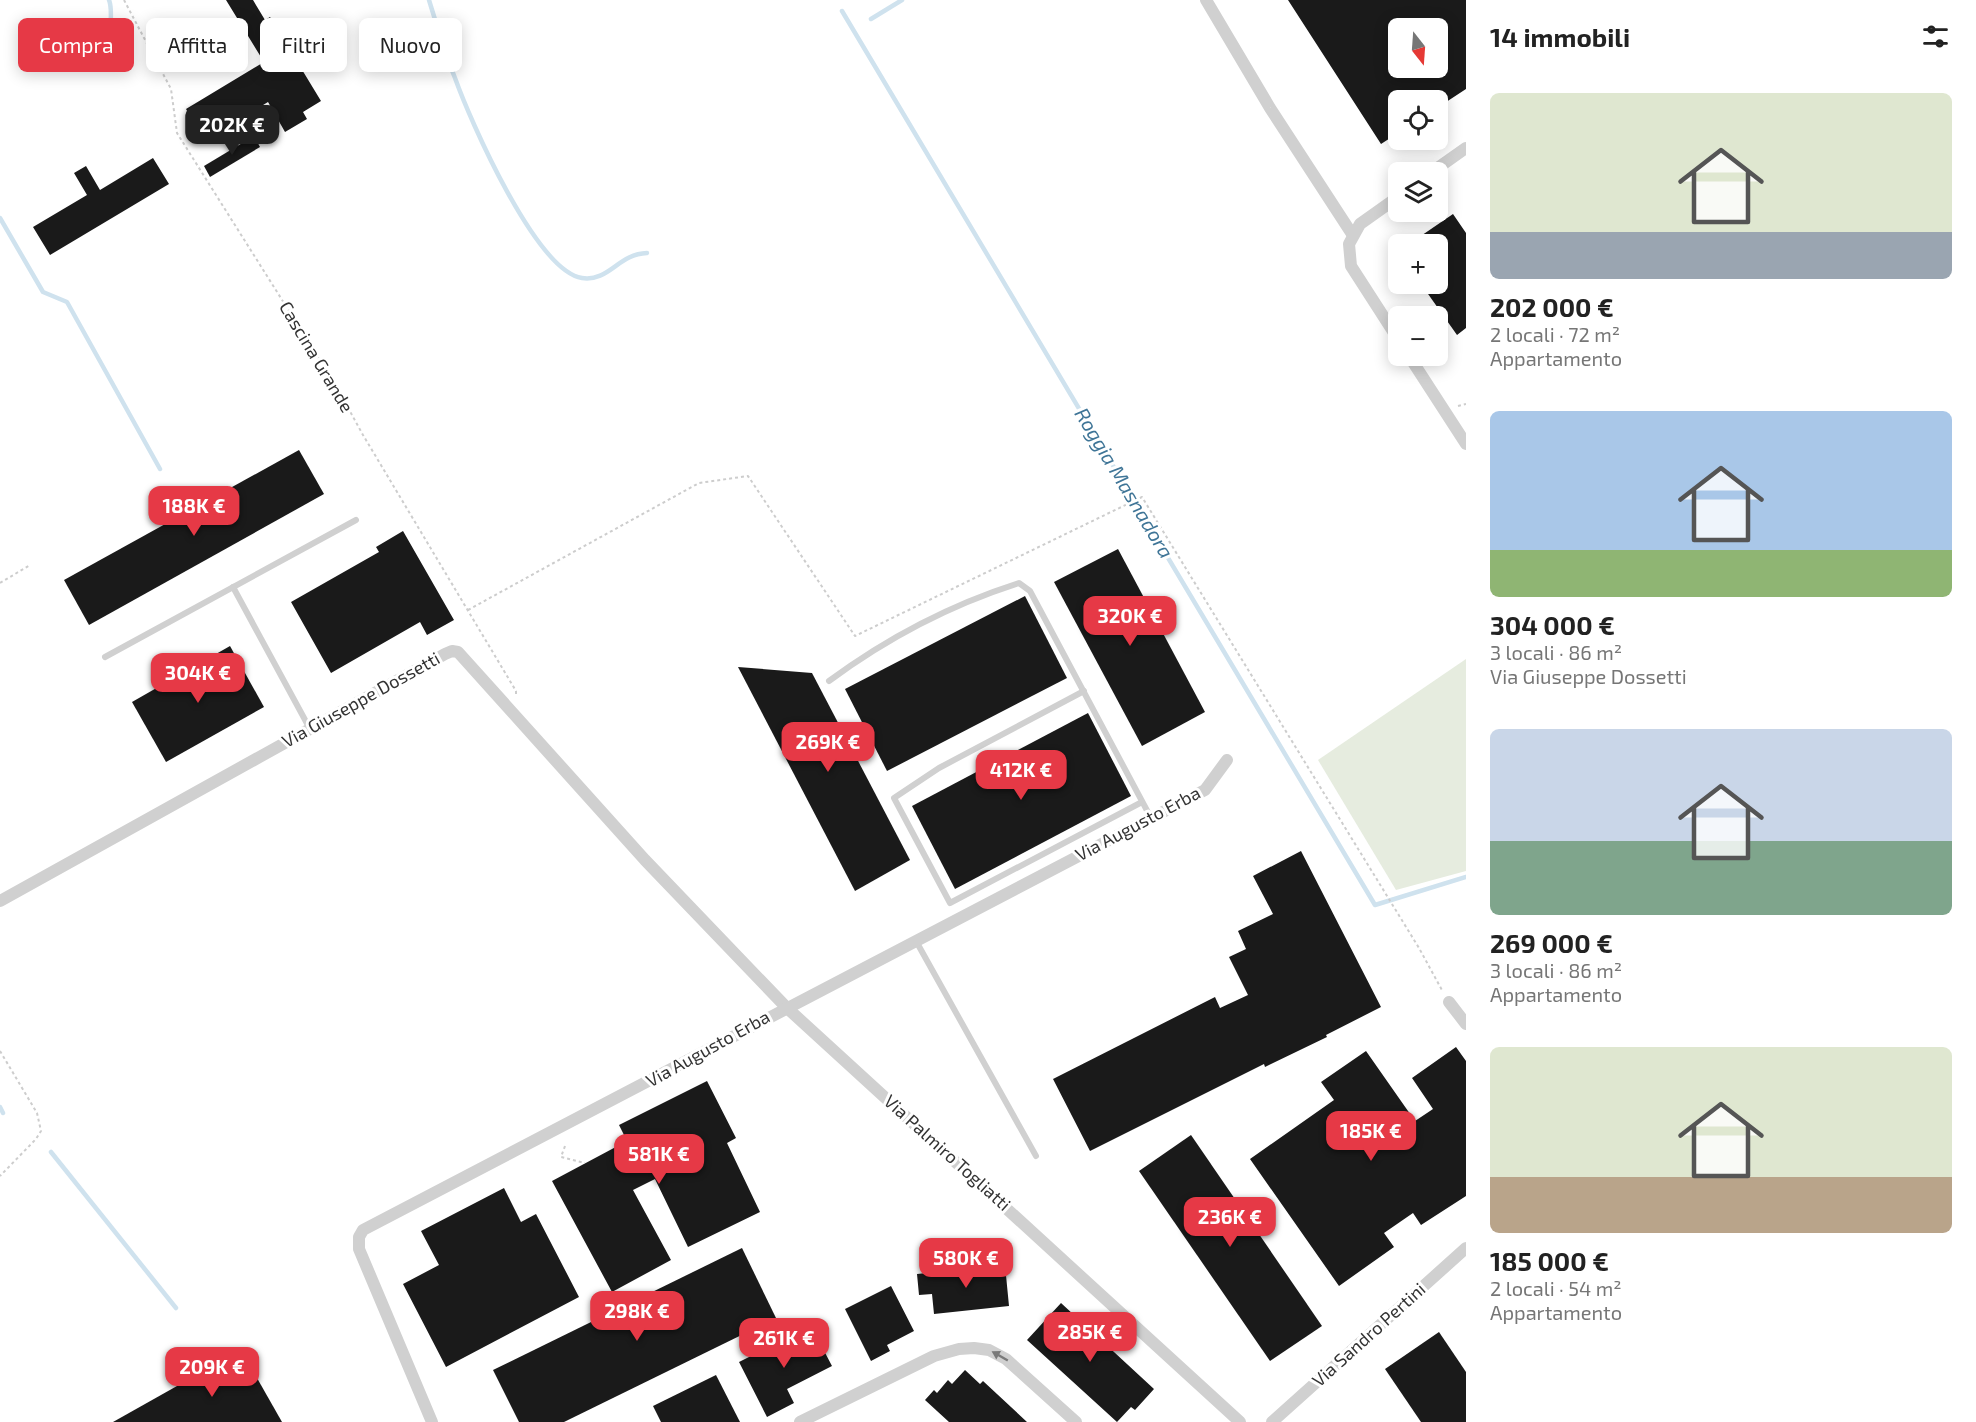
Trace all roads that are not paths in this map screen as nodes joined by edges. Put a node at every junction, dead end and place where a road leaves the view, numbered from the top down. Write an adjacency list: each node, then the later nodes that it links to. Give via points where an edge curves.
1 (1206, 0): 5 (street)
2 (1466, 148): 3 (street)
3 (1446, 162)
4 (1388, 204): 5 (street)
5 (1352, 234): 6 (street, via 1348,244 1351,266)
6 (1388, 323)
7 (1415, 366): 8 (street)
8 (1466, 444)
9 (356, 520): 10 (lane)
10 (233, 587): 11 (lane); 14 (lane)
11 (105, 657)
12 (828, 681): 13 (lane, via 916,624 1019,583 1030,591)
13 (1083, 692): 16 (lane); 16 (lane, via 939,768 894,798 950,903)
14 (310, 729): 18 (street, Via Giuseppe Dossetti); 21 (street, Via Giuseppe Dossetti, via 452,651 460,654 645,860)
15 (1227, 760): 17 (street, Via Augusto Erba, via 1205,790)
16 (1142, 802): 17 (lane)
17 (1150, 818): 19 (street, Via Augusto Erba)
18 (0, 901)
19 (915, 940): 21 (street, Via Augusto Erba); 23 (lane)
20 (1449, 1002): 22 (street)
21 (786, 1007): 26 (street, Via Augusto Erba, via 363,1230 358,1237 359,1249); 29 (street, Via Palmiro Togliatti)
22 (1466, 1024)
23 (1036, 1155)
24 (1466, 1248): 30 (street, Via Sandro Pertini)
25 (814, 1417): 27 (street); 28 (street, one-way to 25, via 1006,1359 974,1348 934,1356)
26 (432, 1422)
27 (800, 1422)
28 (1076, 1422)
29 (1240, 1422)
30 (1272, 1422)

